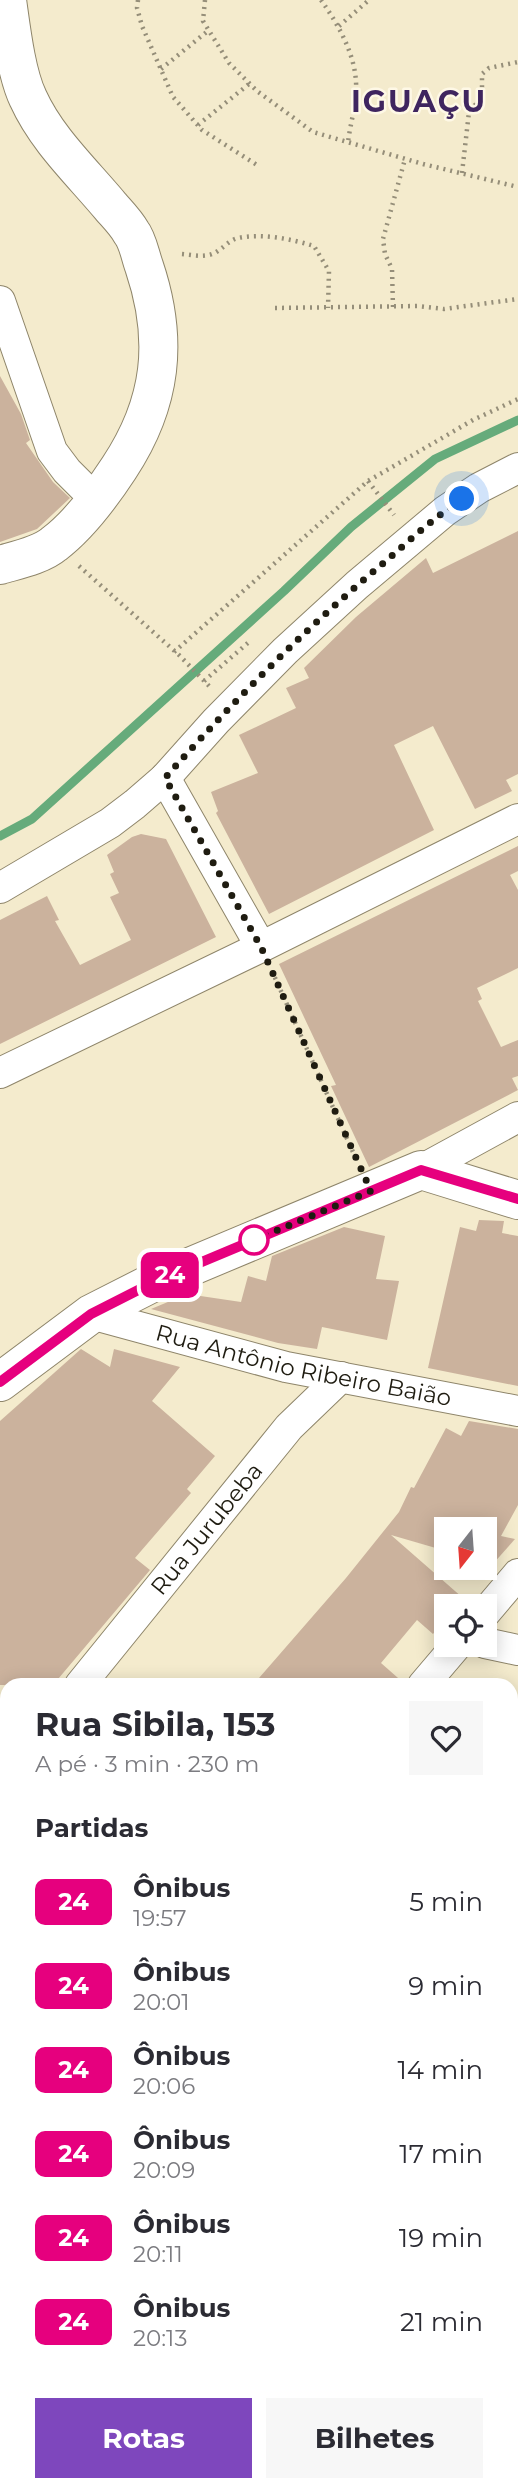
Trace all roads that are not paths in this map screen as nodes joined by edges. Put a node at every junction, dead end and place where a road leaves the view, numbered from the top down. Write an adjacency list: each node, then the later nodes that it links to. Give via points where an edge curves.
1 (8, 0): 4 (street, via 27,97 57,146 132,233 159,328 158,376 144,422 131,450)
2 (0, 301): 4 (street, via 52,451)
3 (518, 468): 6 (street, via 445,511 357,585 259,677)
4 (95, 499): 5 (street, via 55,544)
5 (0, 565)
6 (165, 778): 8 (street, via 110,823); 9 (street)
7 (518, 819): 9 (street)
8 (0, 888)
9 (261, 947): 10 (street)
10 (0, 1073)
11 (518, 1117): 12 (street)
12 (421, 1170): 13 (street); 14 (street, via 154,1282)
13 (518, 1199)
14 (91, 1314): 15 (street, Rua Antônio Ribeiro Baião, via 286,1367); 16 (street)
15 (341, 1377): 17 (street, Rua Antônio Ribeiro Baião); 23 (street, Rua Jurubeba, via 289,1427)
16 (0, 1382)
17 (518, 1411)
18 (518, 1574): 19 (street)
19 (497, 1599)
20 (497, 1646): 21 (street)
21 (518, 1650)
22 (447, 1657): 24 (street)
23 (86, 1678)
24 (429, 1678)

